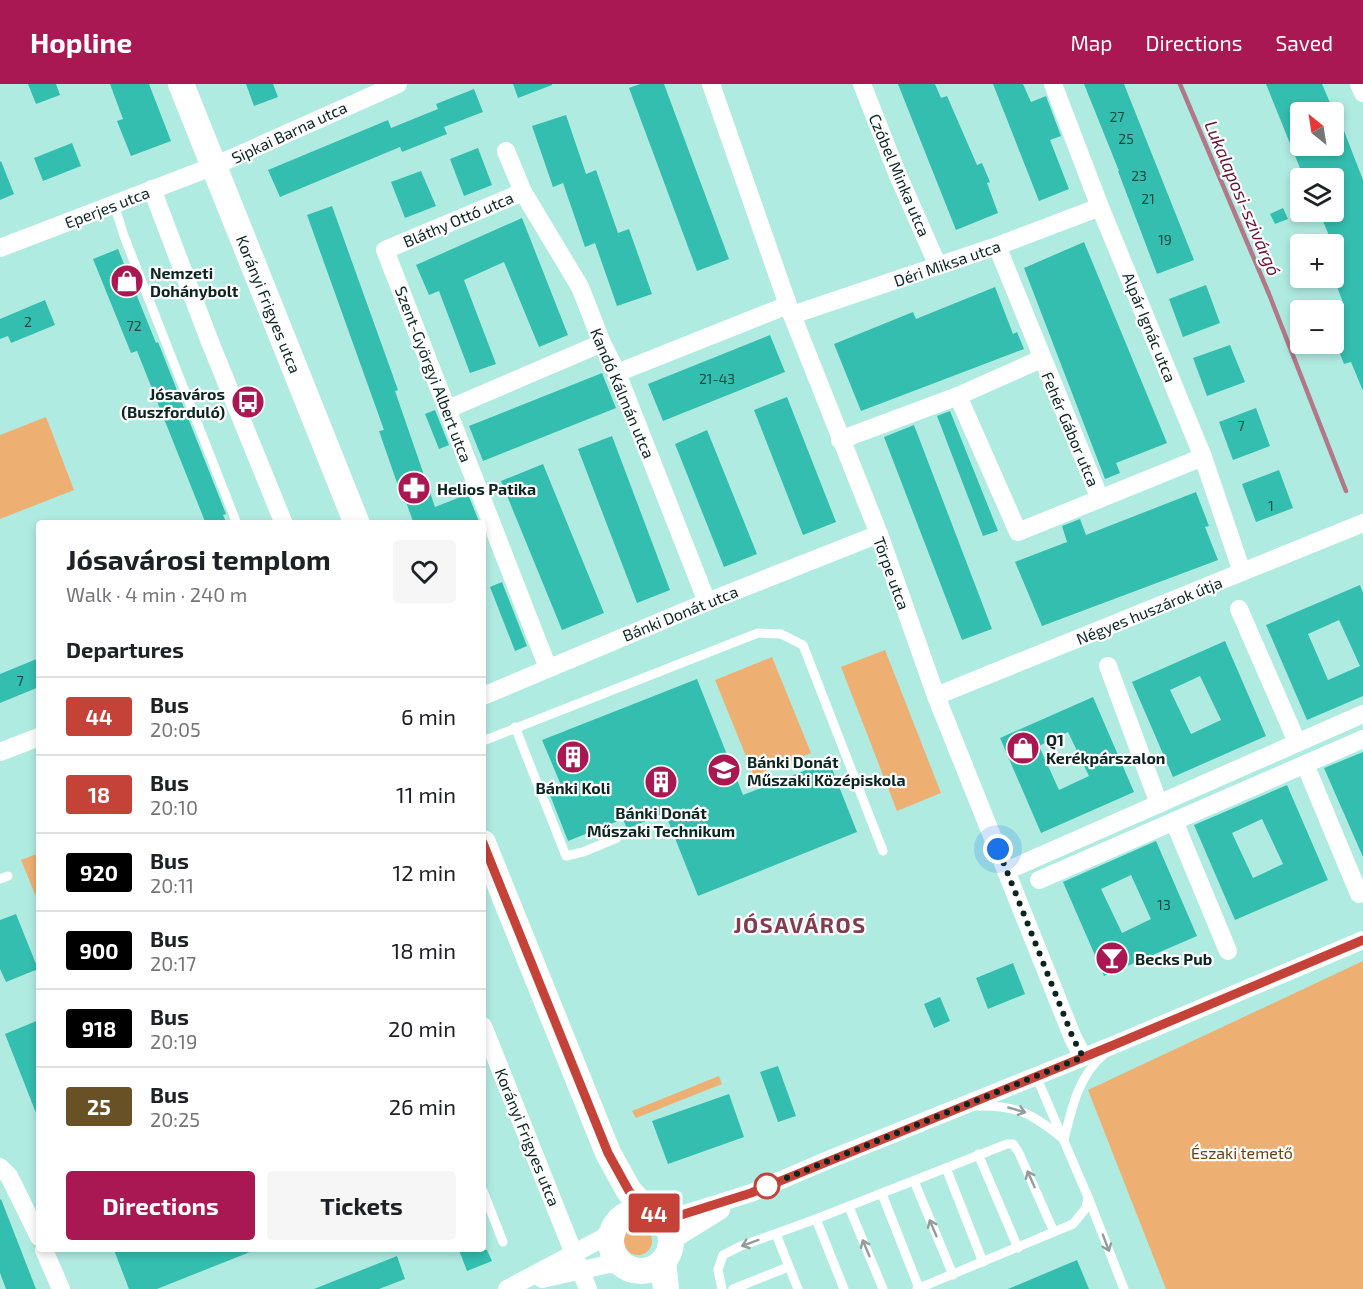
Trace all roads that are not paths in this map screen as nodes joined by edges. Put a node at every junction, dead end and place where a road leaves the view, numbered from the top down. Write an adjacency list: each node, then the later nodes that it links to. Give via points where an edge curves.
1 (181, 84): 10 (street, Korányi Frigyes utca)
2 (398, 84): 7 (street, Sipkai Barna utca)
3 (711, 84): 19 (street, Törpe utca)
4 (862, 84): 18 (street, Czóbel Minka utca)
5 (1053, 84): 14 (street, Alpár Ignác utca)
6 (1359, 84): 8 (street)
7 (367, 90): 10 (street, Sipkai Barna utca)
8 (1363, 93)
9 (506, 151): 12 (street, Bláthy Ottó utca)
10 (214, 166): 11 (street, Eperjes utca); 30 (street, Korányi Frigyes utca)
11 (152, 189): 13 (street, Eperjes utca); 29 (street)
12 (523, 192): 17 (street, Bláthy Ottó utca); 20 (street, Kandó Kálmán utca, via 580,287)
13 (114, 204): 16 (street, Eperjes utca); 28 (lane)
14 (1100, 207): 15 (street, Déri Miksa utca); 26 (street, Alpár Ignác utca)
15 (997, 246): 18 (street, Déri Miksa utca); 21 (street, Fehér Gábor utca)
16 (0, 248)
17 (385, 250): 24 (street, Szent-Györgyi Albert utca)
18 (938, 266): 19 (street, Déri Miksa utca)
19 (790, 310): 22 (street, Déri Miksa utca); 25 (street, Törpe utca)
20 (602, 343): 22 (street, Kandó Kálmán utca); 24 (street)
21 (1041, 359): 23 (street, Fehér Gábor utca); 27 (street, Fehér Gábor utca)
22 (617, 373): 34 (street, Kandó Kálmán utca)
23 (958, 396): 25 (street, Fehér Gábor utca); 27 (street, Fehér Gábor utca, via 1018,532)
24 (448, 409): 37 (street, Szent-Györgyi Albert utca)
25 (840, 440): 32 (street, Törpe utca)
26 (1203, 457): 27 (street, Fehér Gábor utca); 33 (street, Alpár Ignác utca)
27 (1100, 499)
28 (235, 520)
29 (282, 520)
30 (355, 520)
31 (1363, 523): 33 (street, Négyes huszárok útja)
32 (879, 534): 34 (street, Bánki Donát utca); 39 (street, Törpe utca)
33 (1242, 572): 39 (street, Négyes huszárok útja)
34 (707, 602): 37 (street, Bánki Donát utca)
35 (1239, 609): 45 (street)
36 (1108, 666): 48 (street)
37 (548, 668): 38 (street, Bánki Donát utca)
38 (486, 695)
39 (936, 696): 53 (street, Törpe utca)
40 (1363, 714): 45 (street)
41 (516, 727): 44 (lane); 50 (lane, via 566,856); 52 (lane, via 758,633 782,634 803,645)
42 (36, 737): 46 (street)
43 (1363, 739): 47 (street)
44 (486, 740)
45 (1297, 742): 48 (street)
46 (0, 752)
47 (1305, 764): 49 (street); 55 (street)
48 (1160, 804): 53 (street)
49 (1174, 821): 54 (street); 57 (street)
50 (617, 838)
51 (486, 850): 64 (street)
52 (883, 851)
53 (1006, 871): 60 (street, Törpe utca)
54 (1039, 880)
55 (1359, 894)
56 (1363, 939): 59 (street)
57 (1228, 951)
58 (486, 1033): 84 (street, Korányi Frigyes utca)
59 (1116, 1044): 60 (street); 63 (lane, via 1082,1080)
60 (1083, 1057): 61 (street)
61 (1036, 1076): 62 (street); 63 (lane)
62 (961, 1107): 63 (lane, one-way to 63, via 1001,1106 1026,1112); 69 (street)
63 (1064, 1140): 71 (lane)
64 (608, 1153): 74 (street, via 629,1191); 76 (street)
65 (978, 1154): 67 (lane); 78 (lane, one-way to 65, via 1013,1144); 81 (lane)
66 (0, 1167): 77 (street, via 9,1176)
67 (946, 1168): 68 (lane); 85 (lane)
68 (914, 1181): 70 (lane); 88 (lane, one-way to 68)
69 (751, 1193): 74 (street, via 681,1215); 83 (street, via 688,1229)
70 (882, 1194): 73 (lane); 90 (lane)
71 (1088, 1197): 78 (lane, via 1086,1208 1073,1224); 99 (lane, one-way to 99)
72 (486, 1199): 80 (lane)
73 (849, 1207): 75 (lane); 98 (lane, one-way to 73)
74 (654, 1214): 76 (street, via 638,1210); 83 (street, via 668,1227)
75 (816, 1219): 79 (lane); 97 (lane)
76 (615, 1224): 84 (street); 87 (street, via 611,1232 613,1253)
77 (36, 1232)
78 (1054, 1232): 81 (lane)
79 (776, 1234): 86 (lane); 94 (lane, one-way to 94, via 723,1255 718,1270)
80 (503, 1242)
81 (1018, 1248): 85 (lane)
82 (45, 1252): 91 (street)
83 (667, 1252): 87 (street, via 651,1269); 93 (street)
84 (577, 1262): 87 (street, via 609,1264); 89 (street); 92 (street, Korányi Frigyes utca)
85 (983, 1262): 88 (lane)
86 (788, 1267): 95 (lane); 96 (lane)
87 (635, 1275)
88 (953, 1275): 90 (lane)
89 (513, 1286)
90 (918, 1288)
91 (61, 1289)
92 (588, 1289)
93 (666, 1289)
94 (722, 1289)
95 (733, 1289)
96 (798, 1289)
97 (844, 1289)
98 (884, 1289)
99 (1124, 1289)

